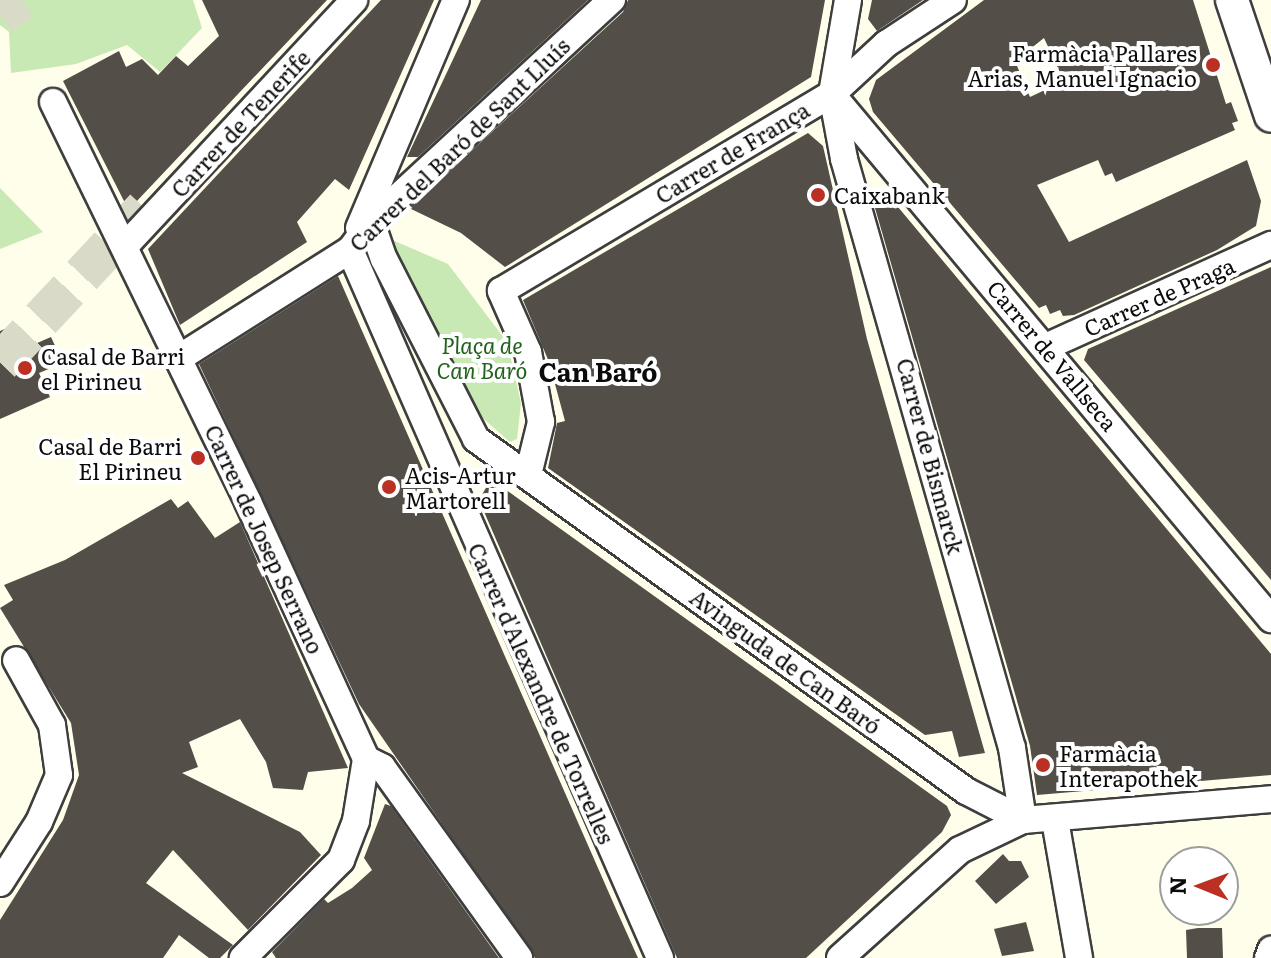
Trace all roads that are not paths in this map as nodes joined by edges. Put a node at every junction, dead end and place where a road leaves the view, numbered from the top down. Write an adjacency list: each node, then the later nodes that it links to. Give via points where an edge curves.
1 (354, 0): 12 (street, Carrer de Tenerife)
2 (456, 0): 13 (street)
3 (612, 0): 10 (street, Carrer del Baró de Sant Lluís)
4 (848, 0): 7 (street)
5 (953, 0): 7 (street, Carrer de França, via 886,44)
6 (1232, 0): 9 (street)
7 (832, 94): 14 (street, Carrer de Vallseca); 16 (street, Carrer de França, via 501,291 528,352 541,422); 22 (street, Carrer de Bismarck, via 844,159 1012,748)
8 (53, 102): 12 (street, Carrer de Josep Serrano)
9 (1271, 116)
10 (371, 222): 13 (street, Carrer del Baró de Sant Lluís); 16 (street, via 384,259 476,439)
11 (1271, 245): 14 (street, Carrer de Praga)
12 (125, 246): 15 (street, Carrer de Josep Serrano)
13 (350, 250): 15 (street, Carrer del Baró de Sant Lluís); 29 (street, Carrer d'Alexandre de Torrelles)
14 (1048, 346): 17 (street, Carrer de Vallseca)
15 (179, 358): 19 (street, Carrer de Josep Serrano)
16 (528, 475): 20 (street, Avinguda de Can Baró)
17 (1271, 619)
18 (16, 660): 25 (street, via 52,725 59,775 39,822)
19 (366, 759): 27 (street, via 356,821 341,860); 28 (street, via 382,767)
20 (980, 799): 22 (street, Avinguda de Can Baró); 24 (street)
21 (1271, 799): 23 (street, Avinguda de Can Baró)
22 (1023, 820): 23 (street, Avinguda de Can Baró); 24 (street)
23 (1055, 820): 31 (street)
24 (972, 844): 30 (street)
25 (0, 883)
26 (1271, 950): 32 (street)
27 (243, 958)
28 (519, 958)
29 (660, 958)
30 (840, 958)
31 (1079, 958)
32 (1268, 958)

